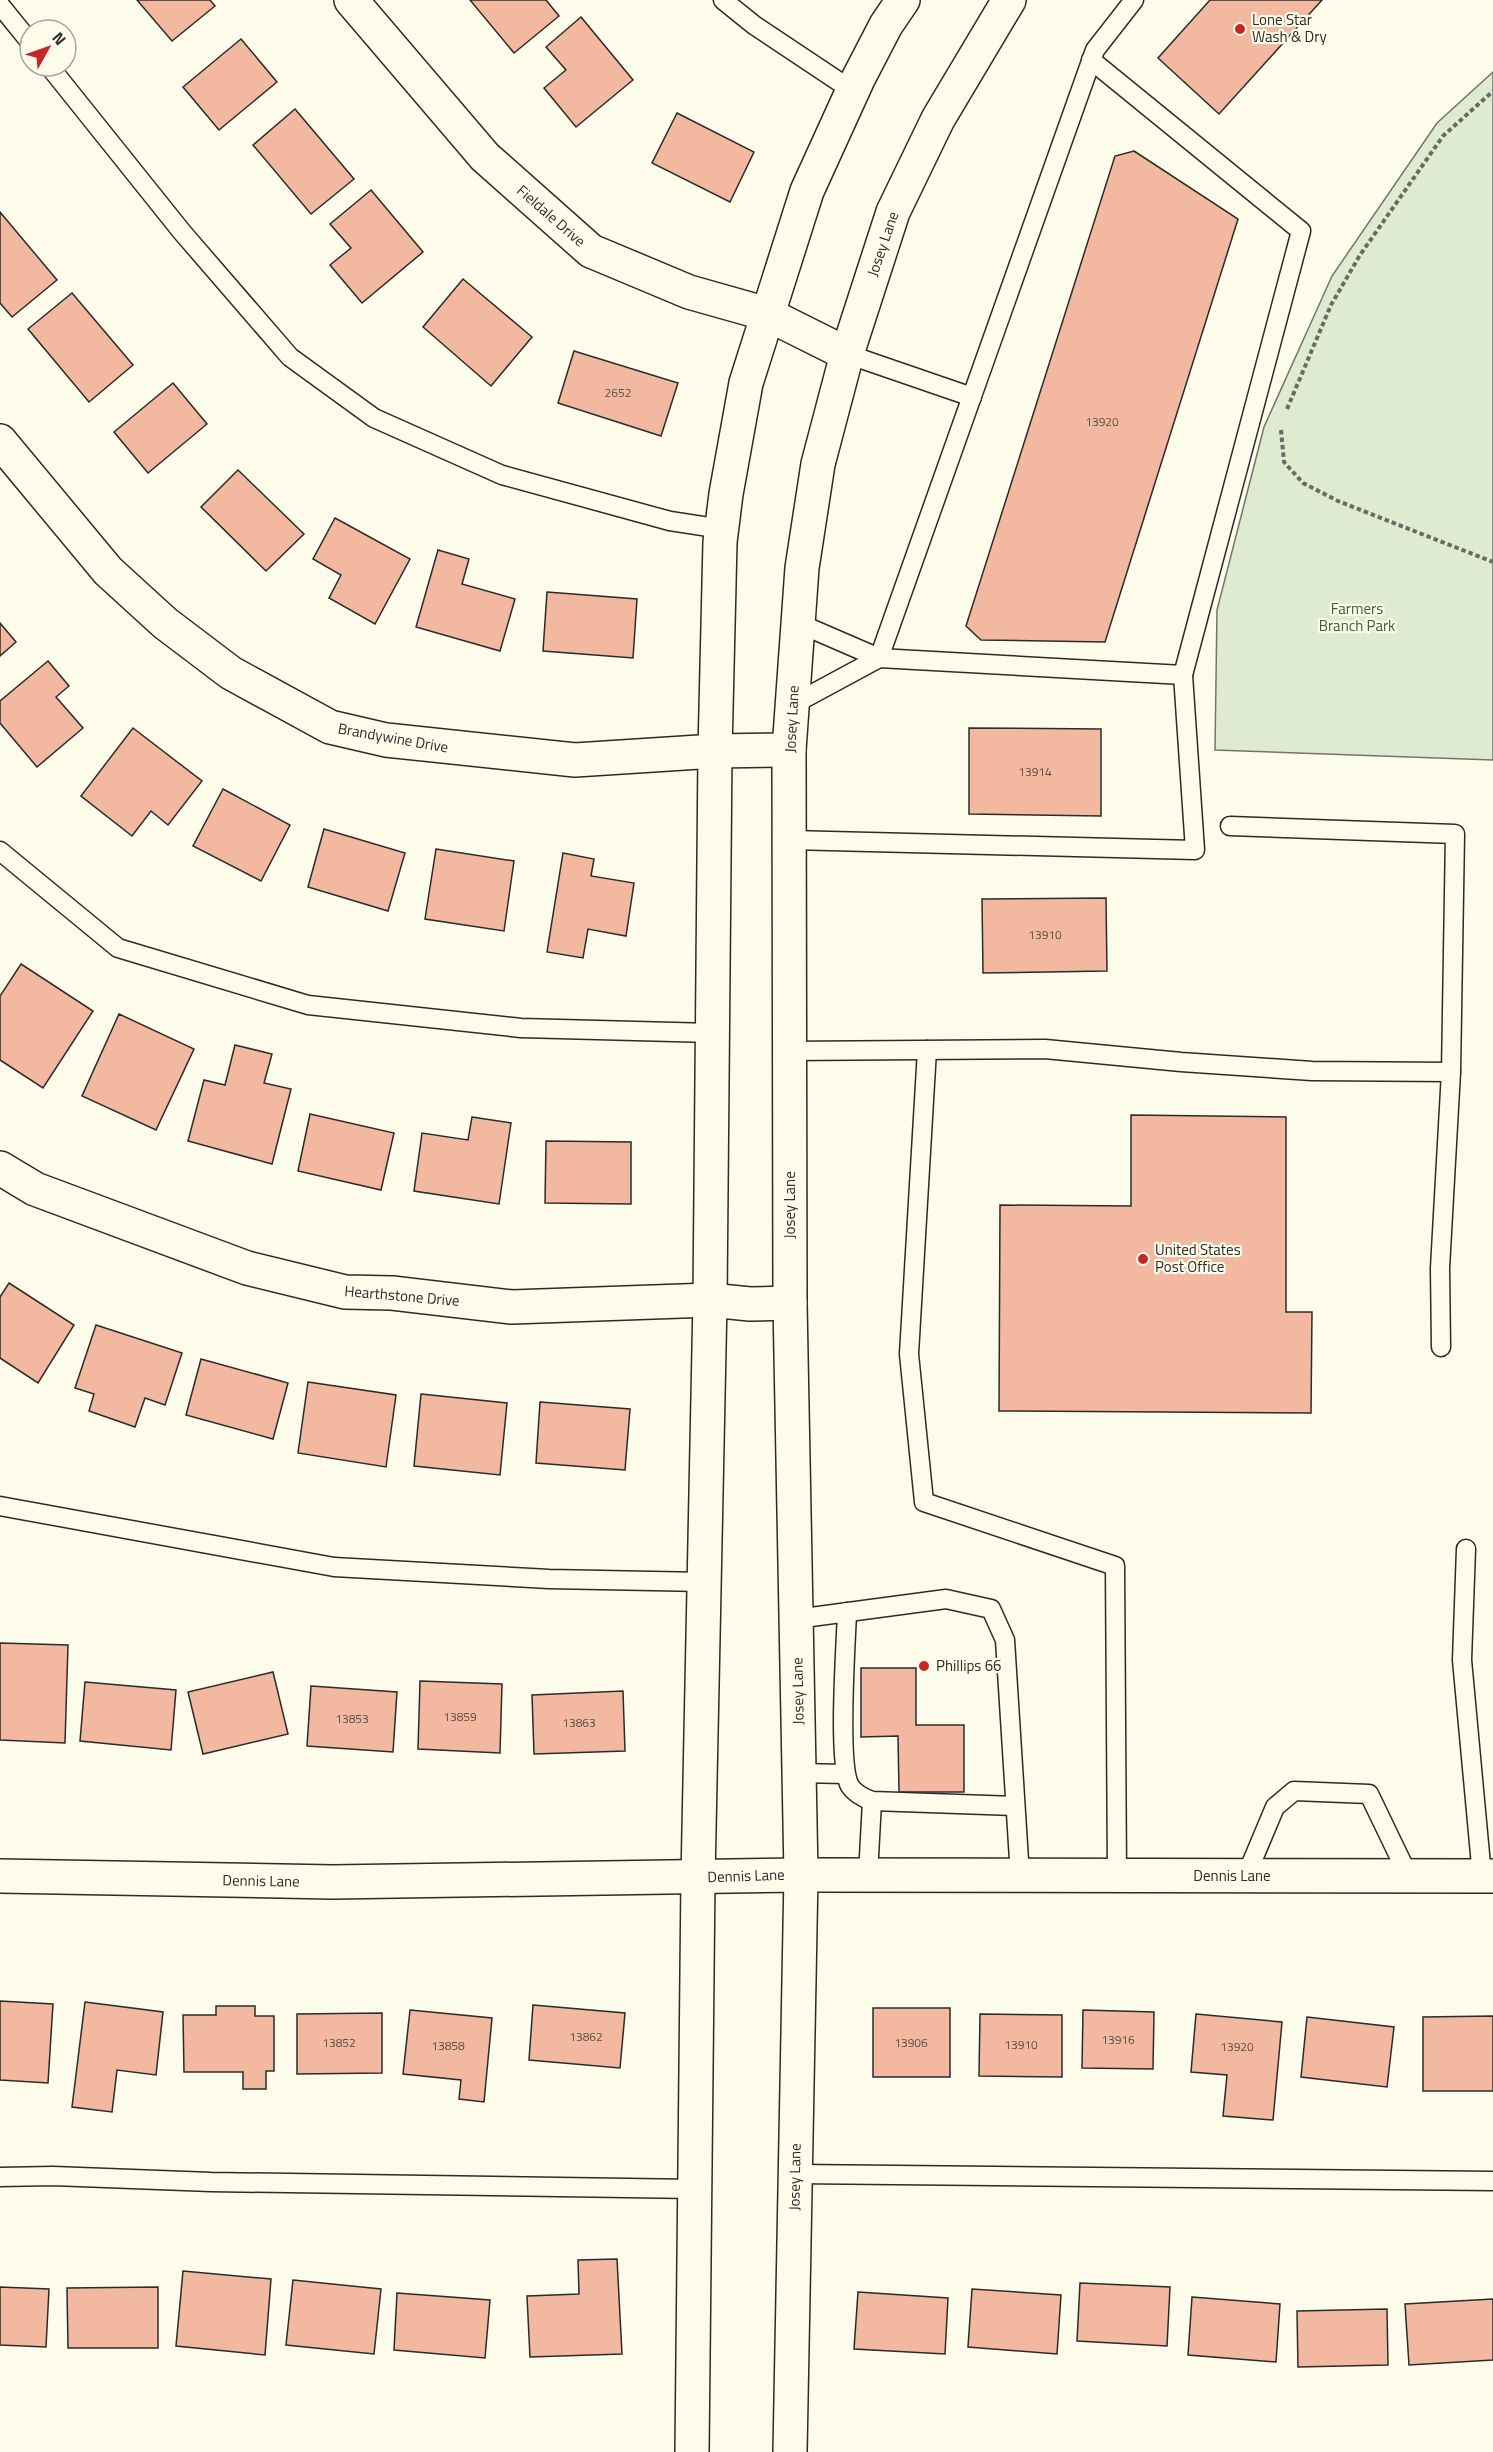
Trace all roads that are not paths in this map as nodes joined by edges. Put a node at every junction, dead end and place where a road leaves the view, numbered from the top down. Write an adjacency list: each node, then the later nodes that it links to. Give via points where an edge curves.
1 (351, 0): 11 (main road, Fieldale Drive, via 485,157 591,251 688,292)
2 (723, 0): 10 (lane)
3 (903, 0): 10 (main road)
4 (1009, 0): 12 (main road, Josey Lane, via 938,119 893,212)
5 (1134, 0): 8 (lane)
6 (0, 5): 7 (lane)
7 (18, 27)
8 (1091, 60): 13 (lane); 18 (lane, via 1300,231)
9 (59, 78): 15 (lane, via 182,232 290,357 374,418 502,475 670,521)
10 (853, 91): 11 (main road, via 807,191)
11 (767, 314): 12 (main road, Fieldale Drive); 15 (main road, via 746,383)
12 (847, 354): 13 (lane); 16 (main road, Josey Lane, via 818,464)
13 (972, 398): 17 (lane)
14 (0, 441): 21 (main road, Brandywine Drive, via 108,571 165,623 231,674 330,727 397,741 575,760)
15 (722, 529): 21 (main road)
16 (798, 623): 17 (lane); 19 (main road, Josey Lane)
17 (879, 658): 18 (lane); 19 (lane)
18 (1183, 675): 23 (lane, via 1195,850)
19 (792, 705): 20 (main road, Josey Lane)
20 (789, 750): 21 (main road, Brandywine Drive); 23 (main road, Josey Lane)
21 (715, 752): 25 (main road)
22 (1230, 826): 28 (lane, via 1455,834)
23 (790, 840): 27 (main road, Josey Lane)
24 (0, 851): 25 (lane, via 118,948 308,1005 521,1028)
25 (712, 1033): 30 (main road)
26 (927, 1050): 27 (lane); 28 (lane, via 1045,1048 1312,1071); 47 (lane, via 909,1354 924,1502 1115,1566)
27 (790, 1051): 31 (main road, Josey Lane)
28 (1451, 1072): 32 (lane, via 1440,1268)
29 (0, 1168): 30 (main road, Hearthstone Drive, via 35,1190 248,1268 345,1292 512,1306)
30 (710, 1300): 31 (main road, Hearthstone Drive); 35 (main road)
31 (790, 1303): 37 (main road, Josey Lane)
32 (1441, 1347)
33 (0, 1506): 35 (lane, via 334,1567 549,1579)
34 (1466, 1549): 49 (lane, via 1462,1660)
35 (704, 1582): 50 (main road)
36 (847, 1612): 37 (lane); 39 (lane); 41 (lane, via 945,1599 991,1609 1005,1640)
37 (796, 1619): 38 (main road, Josey Lane)
38 (799, 1773): 39 (lane); 42 (main road, Josey Lane)
39 (845, 1774): 40 (lane, via 851,1788)
40 (873, 1801): 41 (lane); 43 (lane)
41 (1016, 1806): 46 (lane)
42 (801, 1875): 43 (main road, Dennis Lane); 50 (main road, Dennis Lane); 51 (main road, Josey Lane)
43 (868, 1875): 46 (main road, Dennis Lane)
44 (1408, 1875): 48 (main road, Dennis Lane); 48 (lane, via 1369,1794 1294,1791 1275,1807); 49 (main road, Dennis Lane)
45 (0, 1876): 50 (main road, Dennis Lane, via 333,1882)
46 (1020, 1876): 47 (main road, Dennis Lane)
47 (1117, 1876): 48 (main road, Dennis Lane)
48 (1246, 1876)
49 (1487, 1876)
50 (698, 1878): 54 (main road)
51 (796, 2174): 53 (lane); 56 (main road, Josey Lane)
52 (0, 2177): 54 (lane)
53 (1493, 2181)
54 (695, 2189): 55 (main road)
55 (692, 2452)
56 (790, 2452)

